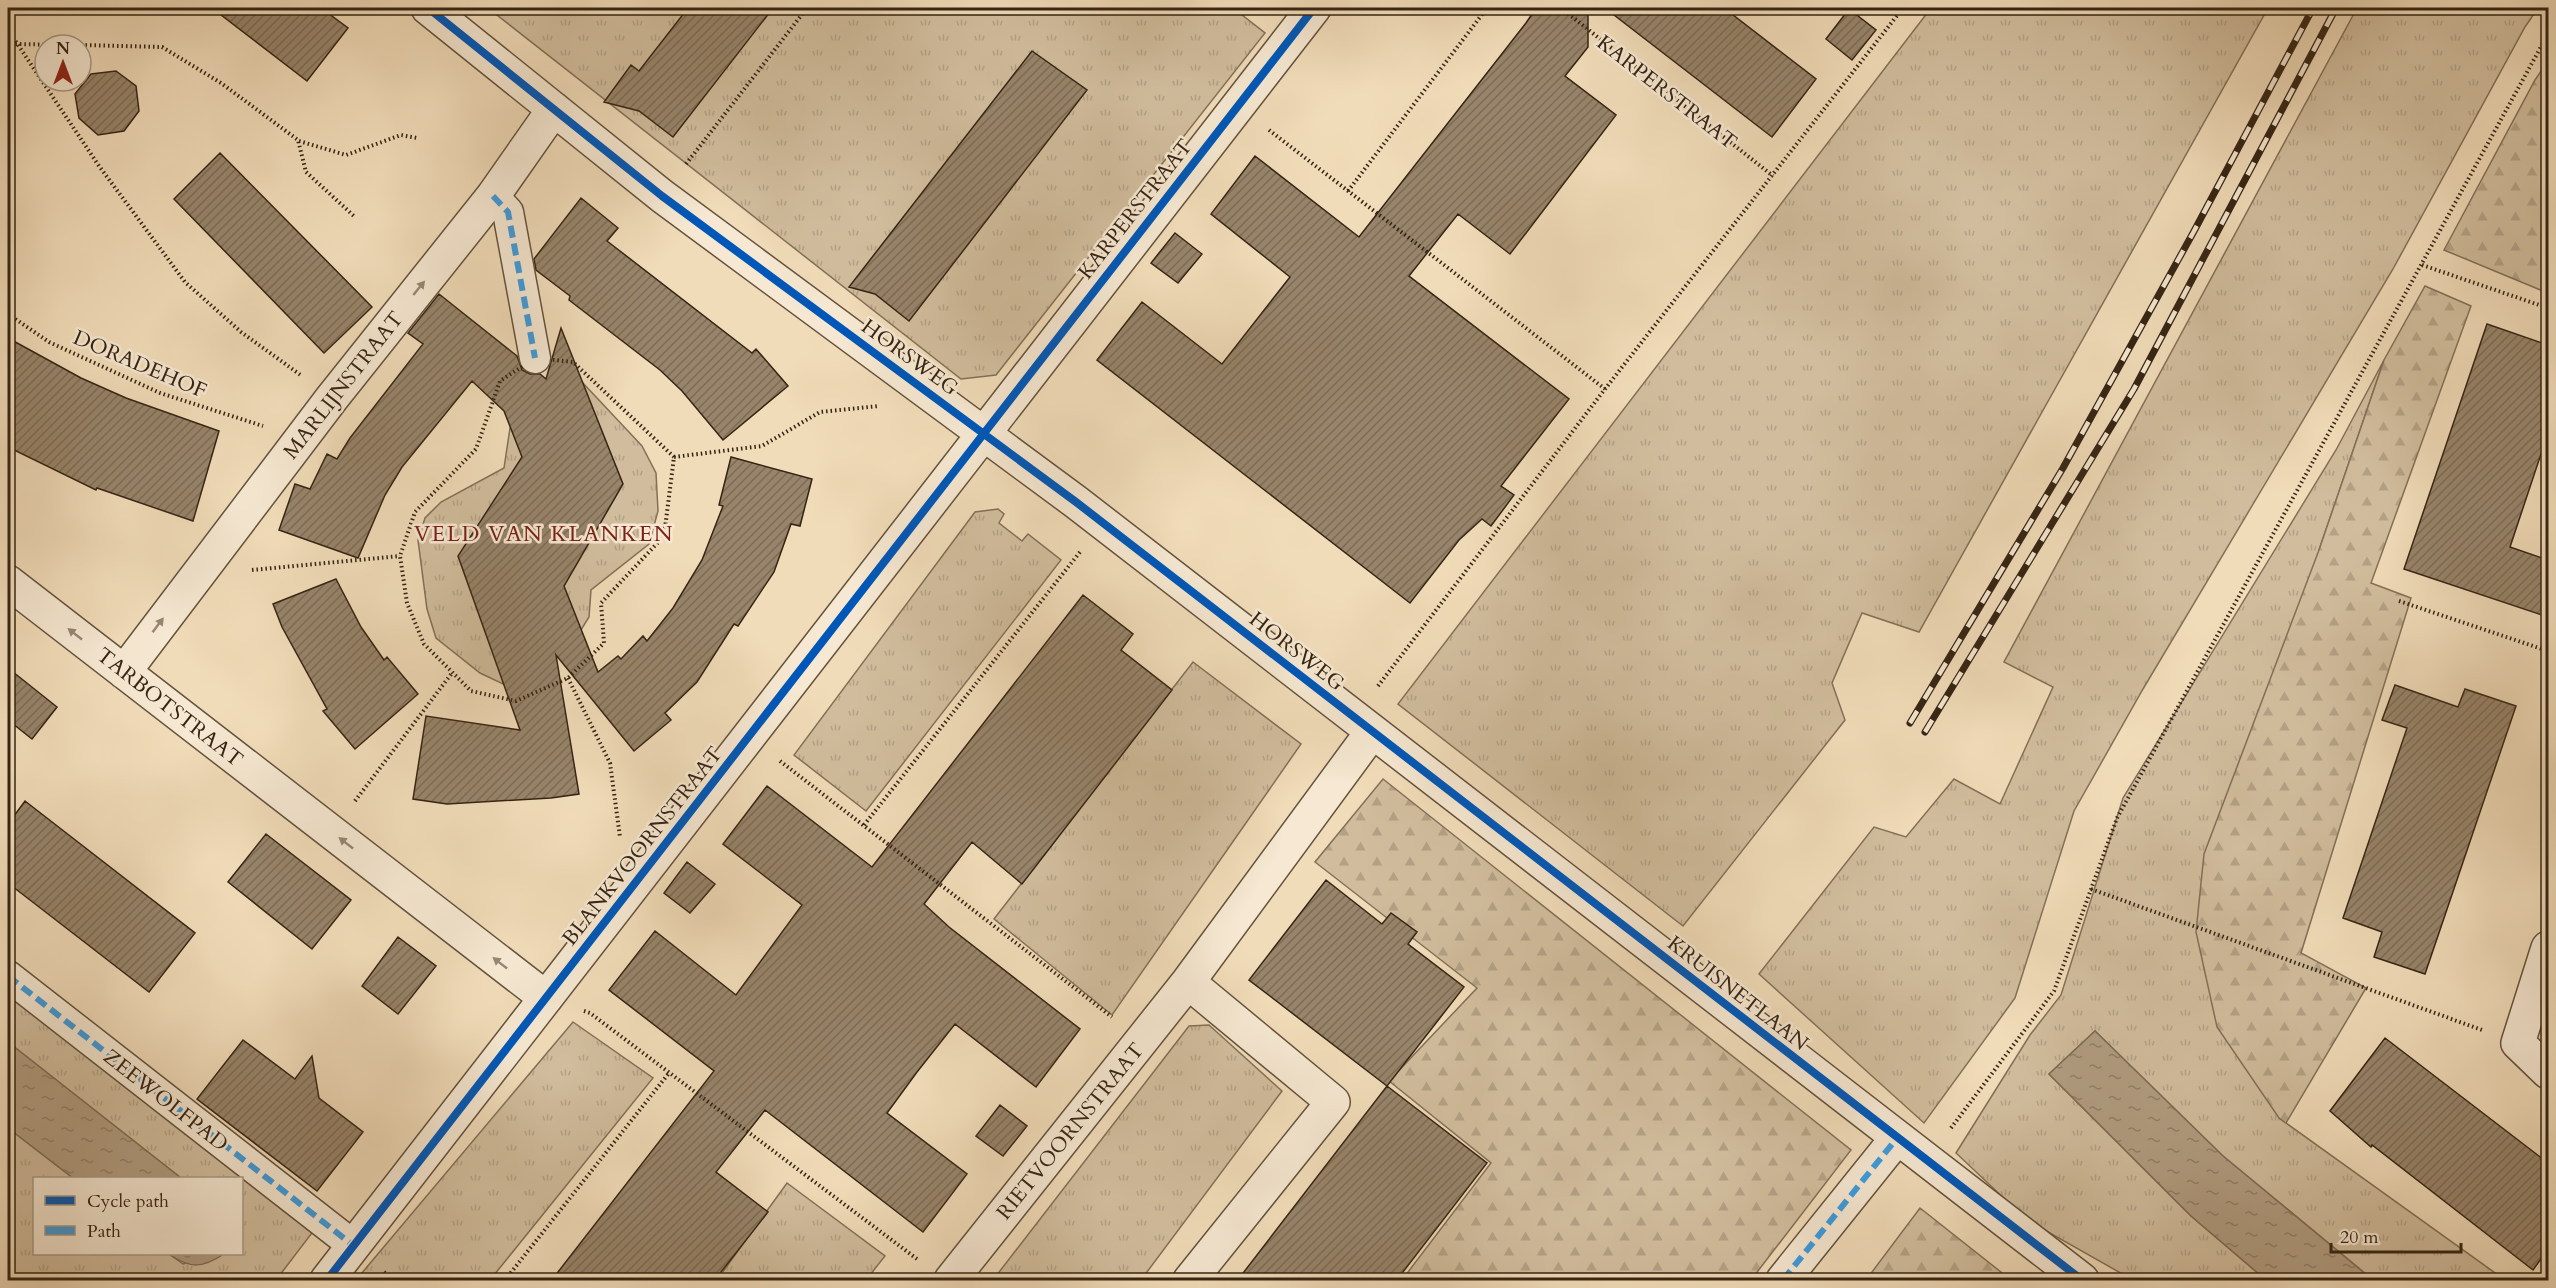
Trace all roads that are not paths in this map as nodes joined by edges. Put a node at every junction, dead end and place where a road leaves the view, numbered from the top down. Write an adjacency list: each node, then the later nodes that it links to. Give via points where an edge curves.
1 (428, 8): 3 (street, HORSWEG)
2 (1314, 8): 6 (street, KARPERSTRAAT)
3 (554, 109): 4 (street, MARLIJNSTRAAT); 6 (street, HORSWEG, via 662,196)
4 (493, 196): 5 (street, via 508,212); 8 (street, MARLIJNSTRAAT, one-way to 4, via 332,398)
5 (535, 358)
6 (984, 433): 9 (street, HORSWEG); 13 (street, BLANKVOORNSTRAAT)
7 (8, 582): 8 (street, TARBOTSTRAAT, one-way to 7)
8 (124, 672): 13 (street, TARBOTSTRAAT, one-way to 8)
9 (1363, 725): 12 (street, RIETVOORNSTRAAT); 15 (street, KRUISNETLAAN)
10 (2548, 948): 14 (street, via 2518,1043)
11 (8, 976): 16 (street, ZEEWOLFPAD)
12 (1188, 982): 18 (street, RIETVOORNSTRAAT); 19 (street, via 1334,1102)
13 (546, 998): 16 (street, BLANKVOORNSTRAAT)
14 (2548, 1072)
15 (1897, 1138): 20 (street); 21 (street, KRUISNETLAAN)
16 (354, 1246): 17 (street, BLANKVOORNSTRAAT)
17 (327, 1281)
18 (951, 1281)
19 (1190, 1281)
20 (1783, 1281)
21 (2082, 1281)

